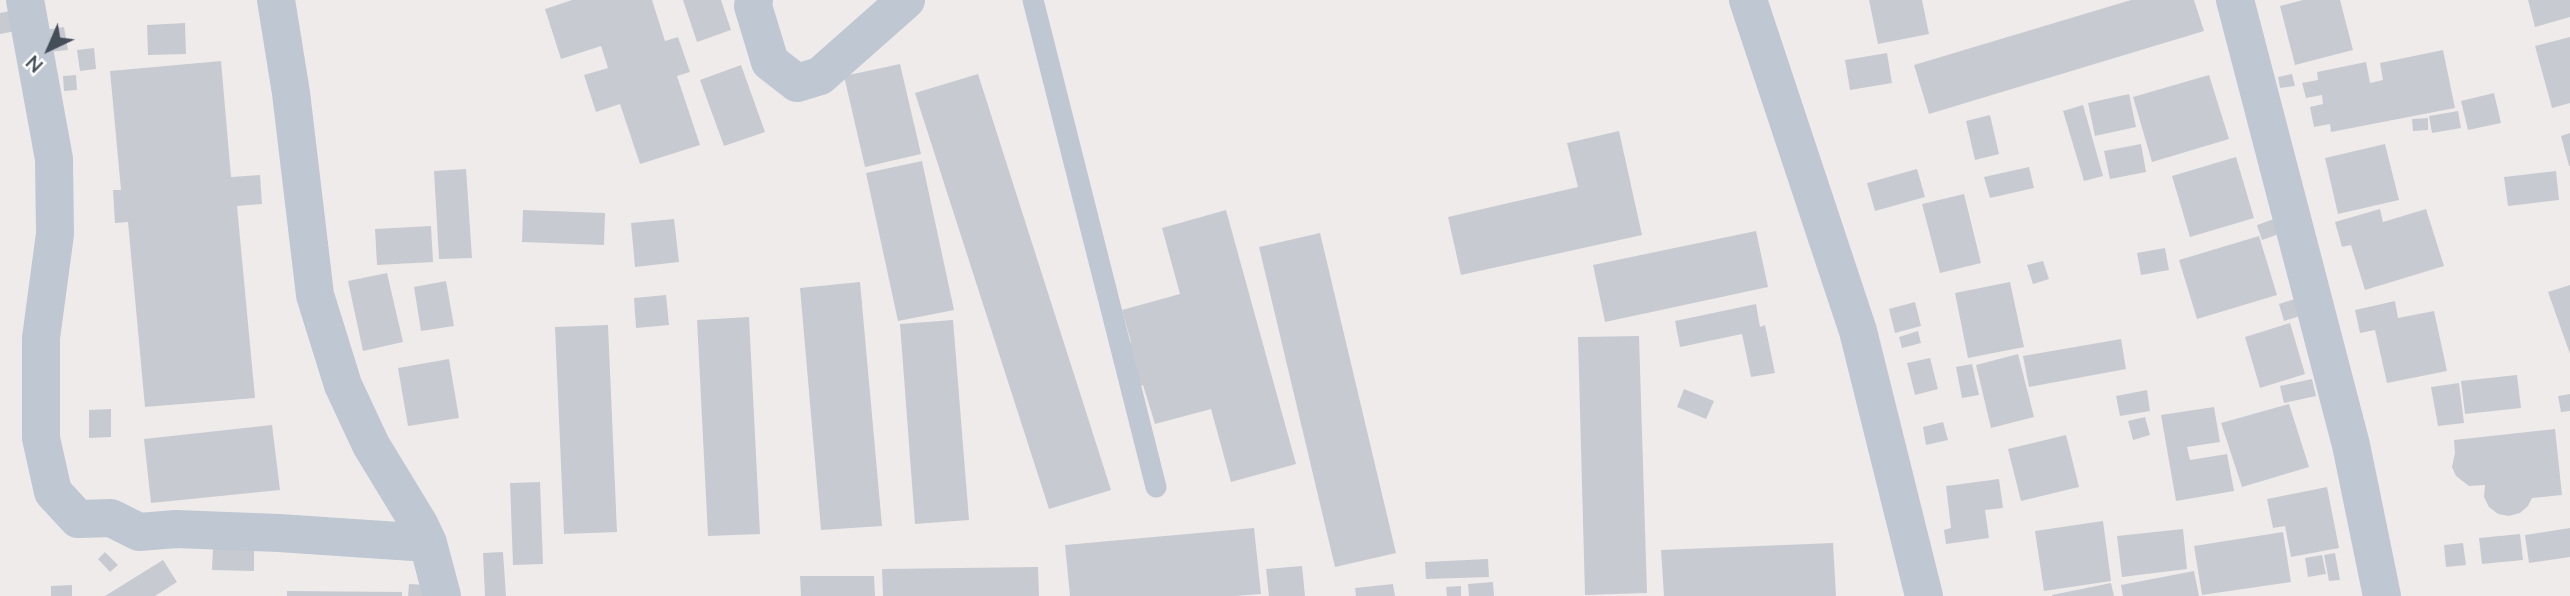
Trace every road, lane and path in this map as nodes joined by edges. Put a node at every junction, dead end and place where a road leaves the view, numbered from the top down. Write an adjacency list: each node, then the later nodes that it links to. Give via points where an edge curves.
1 (25, 0): 9 (street, via 54,159 55,234 41,338 41,438 53,492 78,519 111,518 139,532 176,529)
2 (276, 0): 9 (street, via 315,295 343,385 371,445)
3 (754, 0): 4 (street, via 770,62 797,83 820,76)
4 (906, 0)
5 (1033, 0): 8 (lane)
6 (1748, 0): 11 (street, via 1858,331)
7 (2235, 0): 12 (street, via 2351,445)
8 (1156, 487)
9 (428, 543): 10 (street)
10 (442, 596)
11 (1924, 596)
12 (2382, 596)

